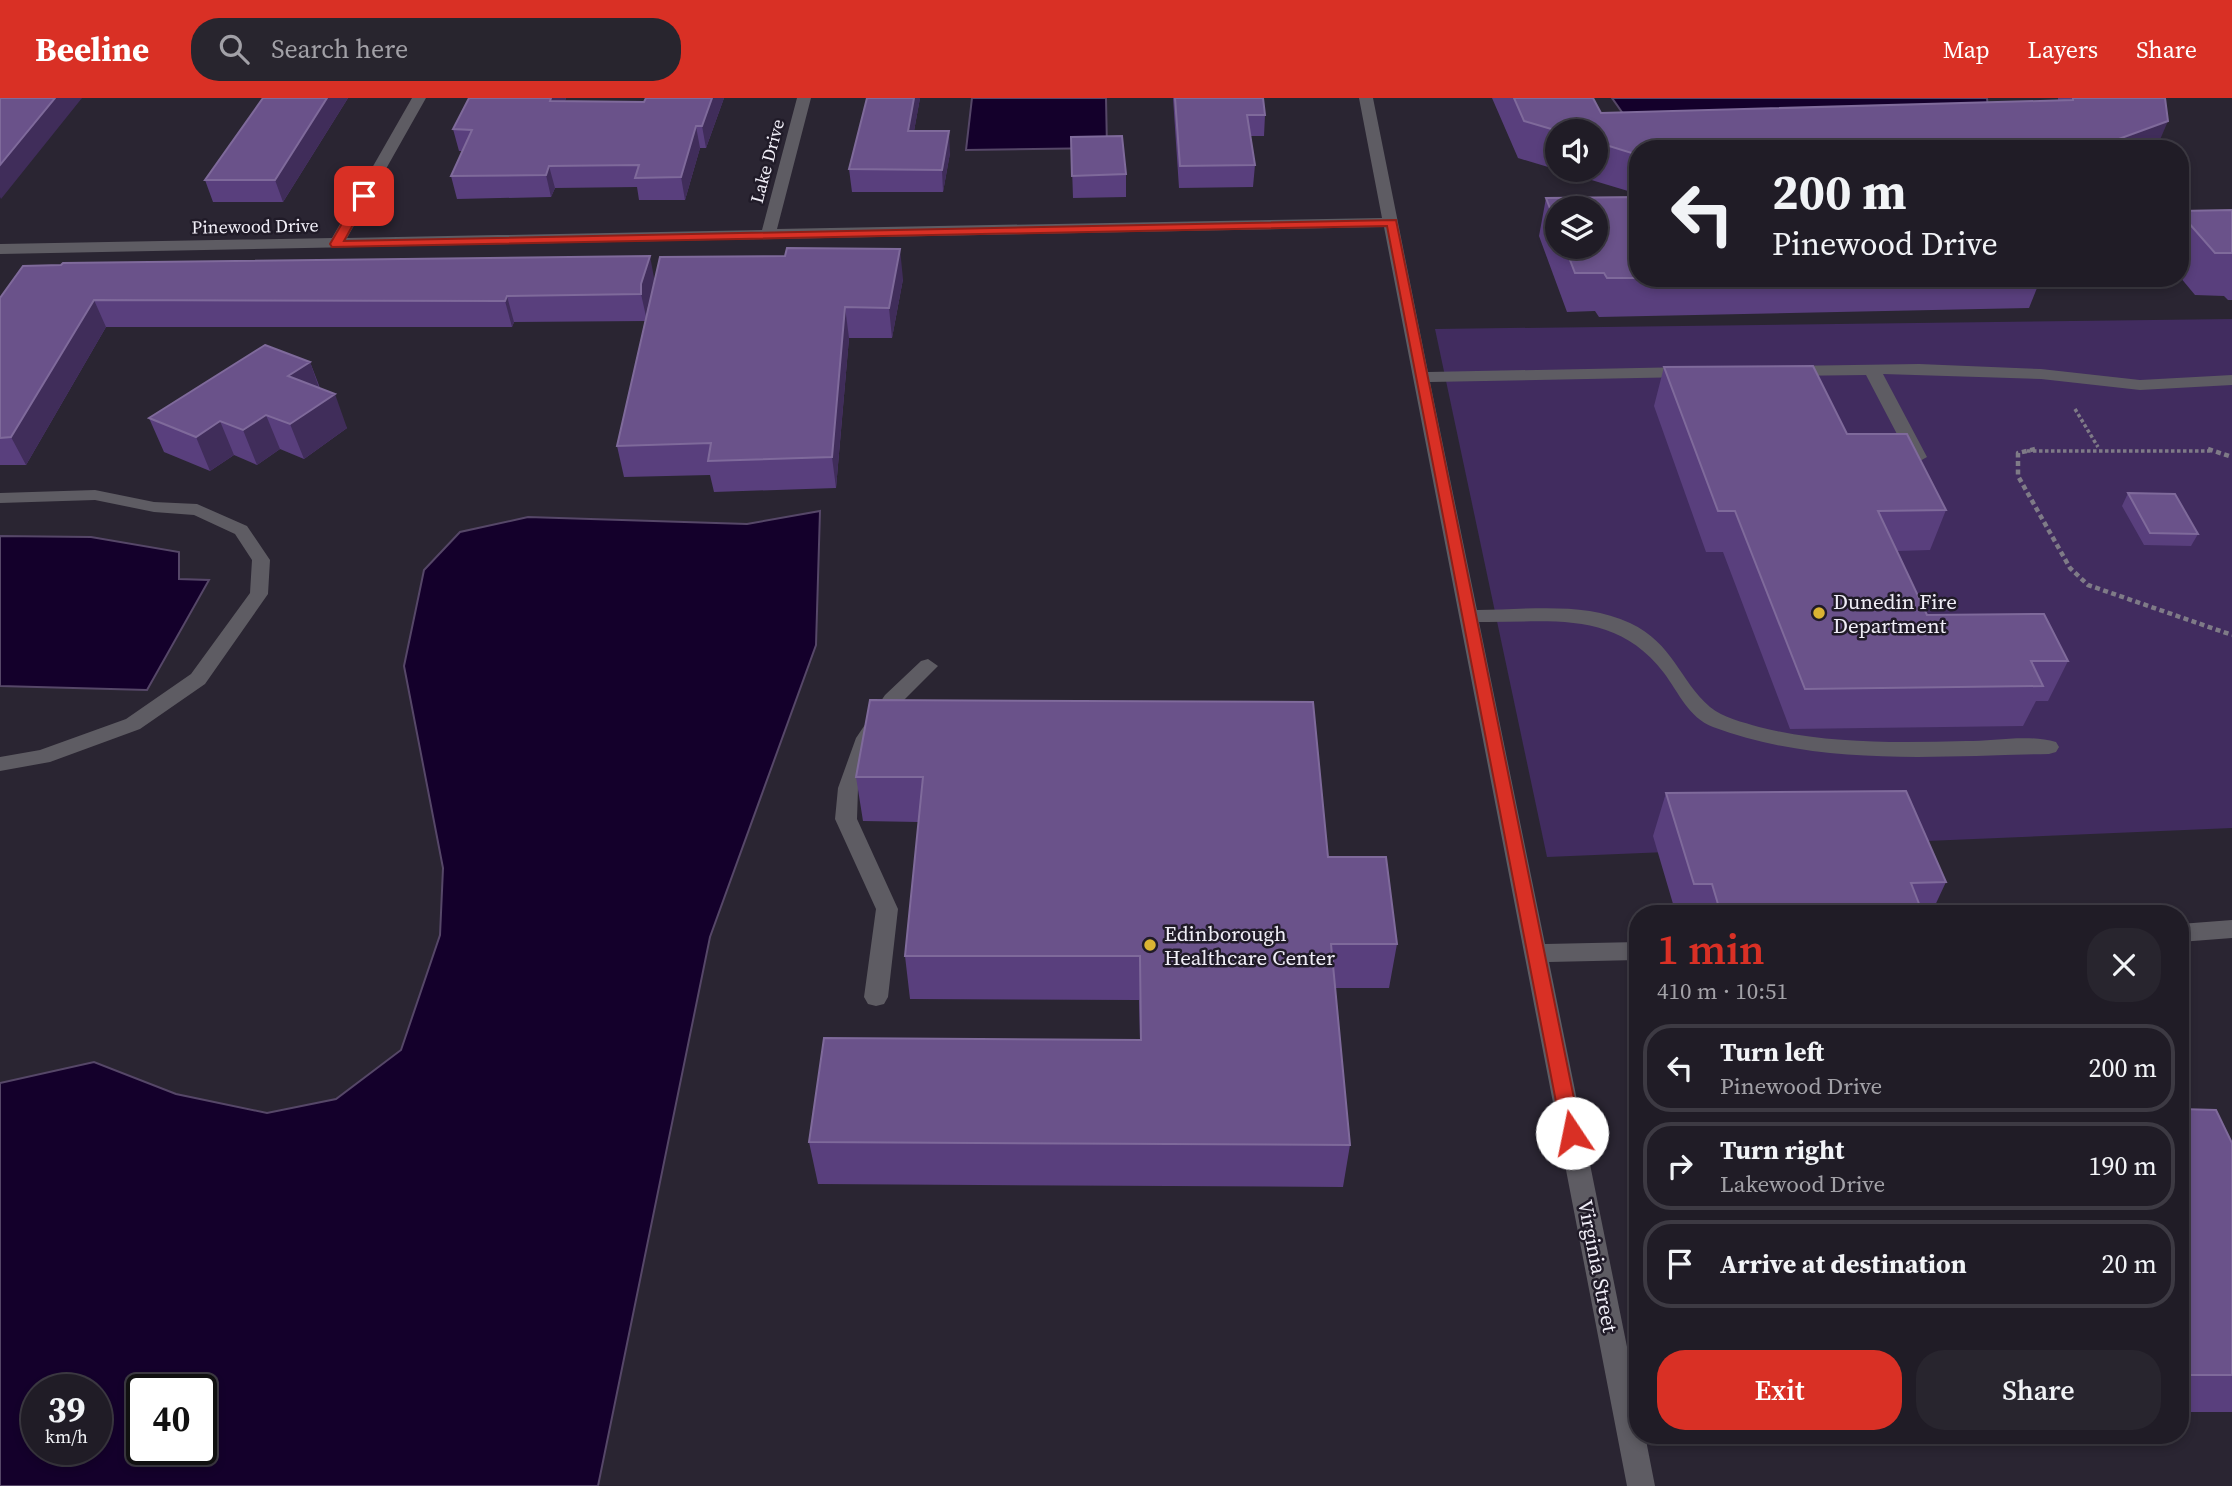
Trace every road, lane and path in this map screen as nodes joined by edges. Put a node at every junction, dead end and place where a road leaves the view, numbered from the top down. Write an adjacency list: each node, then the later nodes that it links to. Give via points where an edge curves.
1 (419, 98): 6 (street)
2 (804, 98): 5 (street, Lake Drive)
3 (1366, 98): 4 (street, Virginia Street)
4 (1392, 222): 5 (street, Pinewood Drive); 11 (street, Virginia Street)
5 (768, 234): 6 (street, Pinewood Drive)
6 (336, 244): 7 (street, Pinewood Drive)
7 (0, 249)
8 (1872, 370): 9 (street); 12 (street, via 2041,374 2140,385); 14 (street)
9 (1775, 371)
10 (1706, 372): 11 (street)
11 (1421, 377): 16 (street, Virginia Street)
12 (2232, 380)
13 (2232, 457): 17 (path, via 2207,449 2036,449 2018,453 2018,476 2070,568 2088,585)
14 (1921, 462)
15 (0, 498): 20 (street, via 95,495 197,510 241,530 261,560 259,594 198,679 133,724 43,757)
16 (1468, 616): 19 (street, via 1581,618 1617,624 1646,643 1671,668 1691,703 1714,719 1791,743); 24 (street, Virginia Street)
17 (2232, 635)
18 (928, 666): 25 (street, via 892,700 863,743 849,788 846,819 887,909)
19 (2049, 747)
20 (0, 764)
21 (2232, 929): 22 (street)
22 (2189, 932)
23 (1629, 951): 24 (street)
24 (1536, 953): 26 (street, Virginia Street)
25 (876, 997)
26 (1628, 1370)
27 (1636, 1444): 28 (street, Virginia Street)
28 (1641, 1486)

